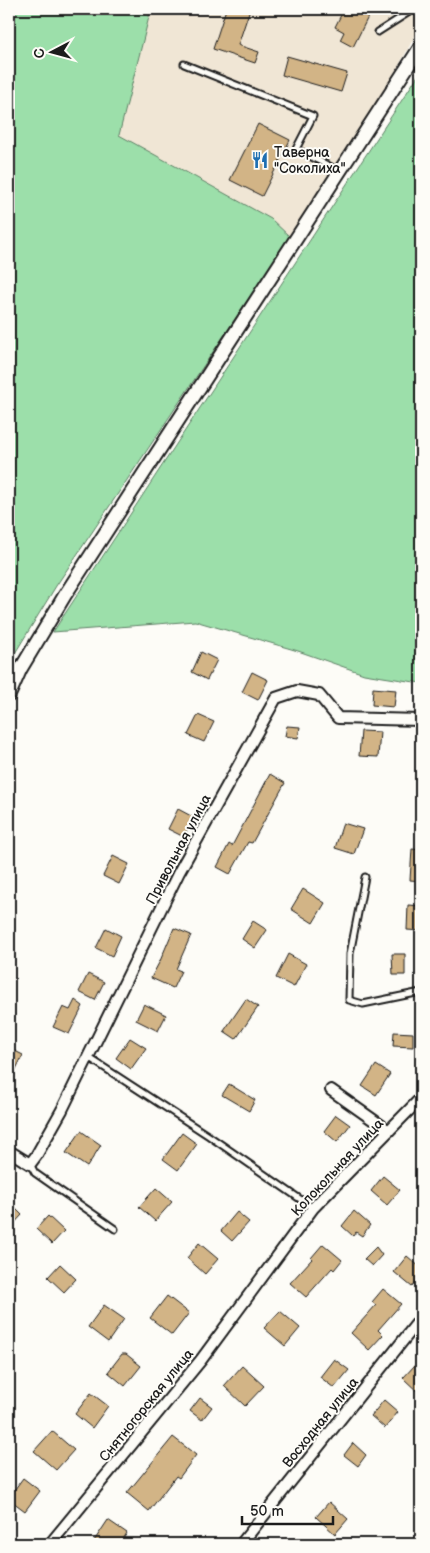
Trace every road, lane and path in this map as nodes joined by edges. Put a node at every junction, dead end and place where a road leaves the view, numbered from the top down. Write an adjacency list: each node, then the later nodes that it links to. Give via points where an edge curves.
1 (414, 9): 2 (lane)
2 (378, 32)
3 (421, 46): 5 (street)
4 (184, 64): 5 (lane, via 313,116 296,150)
5 (340, 171): 6 (street, via 65,596 20,670)
6 (9, 695)
7 (421, 720): 10 (street, Привольная улица, via 338,718 319,695 297,691 276,698 179,872)
8 (365, 877): 9 (lane, via 350,954 349,1000 363,1004)
9 (421, 992)
10 (88, 1057): 15 (street, Привольная улица); 16 (lane)
11 (331, 1090): 13 (street)
12 (421, 1098): 13 (street, Колокольная улица)
13 (389, 1131): 16 (street, Колокольная улица)
14 (9, 1151): 15 (street)
15 (33, 1160): 17 (lane, via 36,1174)
16 (313, 1208): 18 (street, Колокольная улица)
17 (115, 1229)
18 (260, 1282): 20 (street, Снятногорская улица, via 201,1360)
19 (421, 1318): 21 (street, Восходная улица)
20 (50, 1544)
21 (241, 1544)

